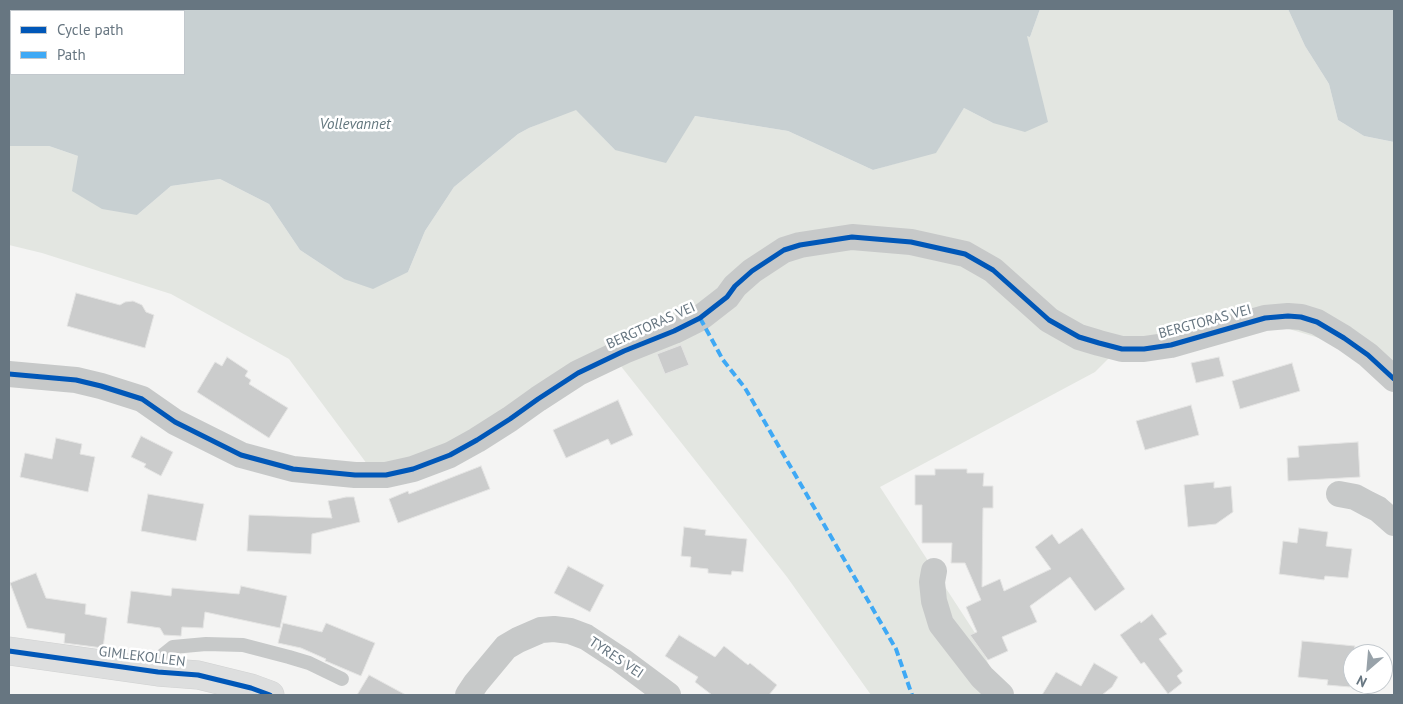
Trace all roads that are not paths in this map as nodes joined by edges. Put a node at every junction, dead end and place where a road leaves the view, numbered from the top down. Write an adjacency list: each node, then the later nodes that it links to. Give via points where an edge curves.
1 (9, 374): 2 (street, BERGTORAS VEI, via 76,380 142,399 175,422 241,455 293,469 386,475 450,455 510,420 578,373 700,318 714,309 752,271 784,250 852,237 911,242 965,254 993,270 1055,323 1079,337 1099,343 1122,349 1144,349 1171,345 1265,318 1294,317 1317,322 1344,338)
2 (1394, 379)
3 (1339, 494): 4 (street, via 1378,509)
4 (1394, 524)
5 (934, 571): 12 (street, via 934,601 941,624)
6 (9, 651): 7 (street, GIMLEKOLLEN)
7 (158, 672): 8 (lane, GIMLEKOLLEN, via 163,655 173,647 242,645 289,657); 9 (street, GIMLEKOLLEN, via 198,675)
8 (342, 679)
9 (270, 695)
10 (468, 695): 11 (street, TYRES VEI, via 506,647 541,630 554,629 586,637)
11 (668, 695)
12 (1000, 695)

